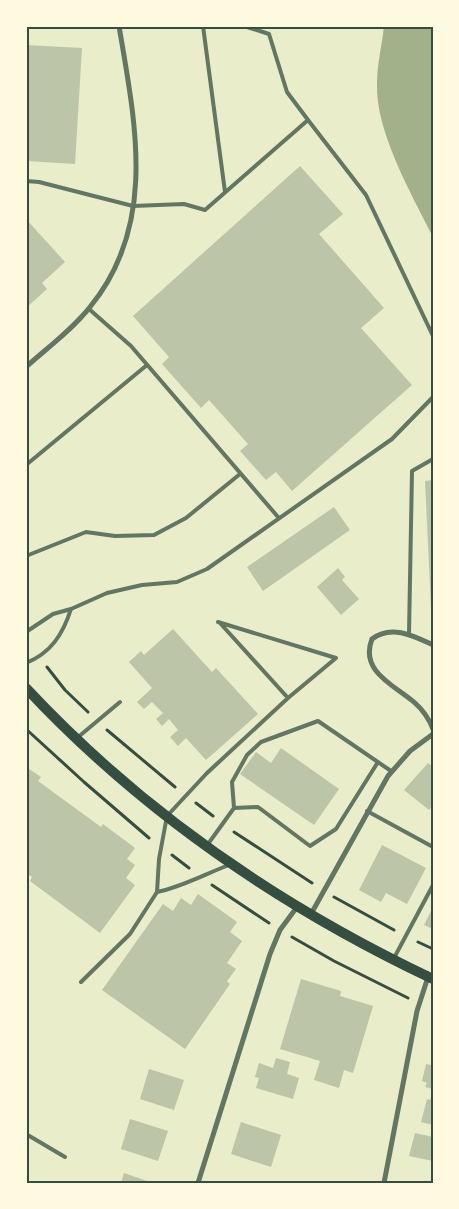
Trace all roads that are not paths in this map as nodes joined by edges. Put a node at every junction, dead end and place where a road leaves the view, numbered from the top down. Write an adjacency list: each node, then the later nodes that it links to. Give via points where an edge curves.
1 (119, 26): 7 (street, via 137,143)
2 (203, 26): 6 (lane)
3 (244, 26): 4 (lane, via 269,34 287,92)
4 (308, 120): 6 (lane); 9 (lane, via 366,195)
5 (26, 181): 7 (lane)
6 (226, 192): 7 (lane, via 205,210 184,204)
7 (133, 206): 8 (street, via 117,263)
8 (89, 309): 10 (lane, via 132,346); 11 (street)
9 (433, 336)
10 (147, 365): 14 (lane); 15 (lane)
11 (26, 367)
12 (433, 397): 16 (lane, via 392,439)
13 (433, 459): 20 (lane, via 412,471)
14 (26, 465)
15 (240, 474): 16 (lane); 17 (lane, via 186,518 154,535 115,536 86,532)
16 (278, 517): 18 (lane, via 207,569 178,582 142,585 107,593)
17 (26, 556)
18 (71, 609): 19 (lane, via 54,614); 22 (lane, via 51,648 40,658)
19 (26, 632)
20 (409, 634): 21 (street); 26 (street, via 393,631 372,639 371,662 380,677 416,704)
21 (433, 645)
22 (26, 663)
23 (26, 688): 28 (main road)
24 (288, 698): 24 (lane, via 336,658 218,622 231,636); 33 (lane, via 207,773)
25 (120, 702): 28 (lane)
26 (433, 729)
27 (433, 734): 30 (street, via 410,751)
28 (77, 738): 33 (main road)
29 (378, 762): 30 (lane); 31 (lane, via 336,829 310,846 258,807); 31 (lane, via 318,722 261,742 247,755 232,782)
30 (392, 771): 32 (street)
31 (234, 808): 34 (lane)
32 (367, 810): 35 (lane); 40 (street)
33 (167, 816): 34 (main road); 38 (lane)
34 (206, 846): 36 (main road)
35 (433, 847)
36 (232, 864): 38 (lane, via 174,889); 39 (main road)
37 (433, 885): 41 (lane)
38 (157, 892): 43 (lane, via 130,934)
39 (297, 907): 40 (main road); 46 (street, via 280,930 270,954)
40 (310, 914): 41 (main road)
41 (393, 960): 42 (main road)
42 (430, 978): 47 (street, via 417,1011)
43 (81, 982)
44 (26, 1134): 45 (lane)
45 (65, 1157)
46 (198, 1183)
47 (384, 1183)

